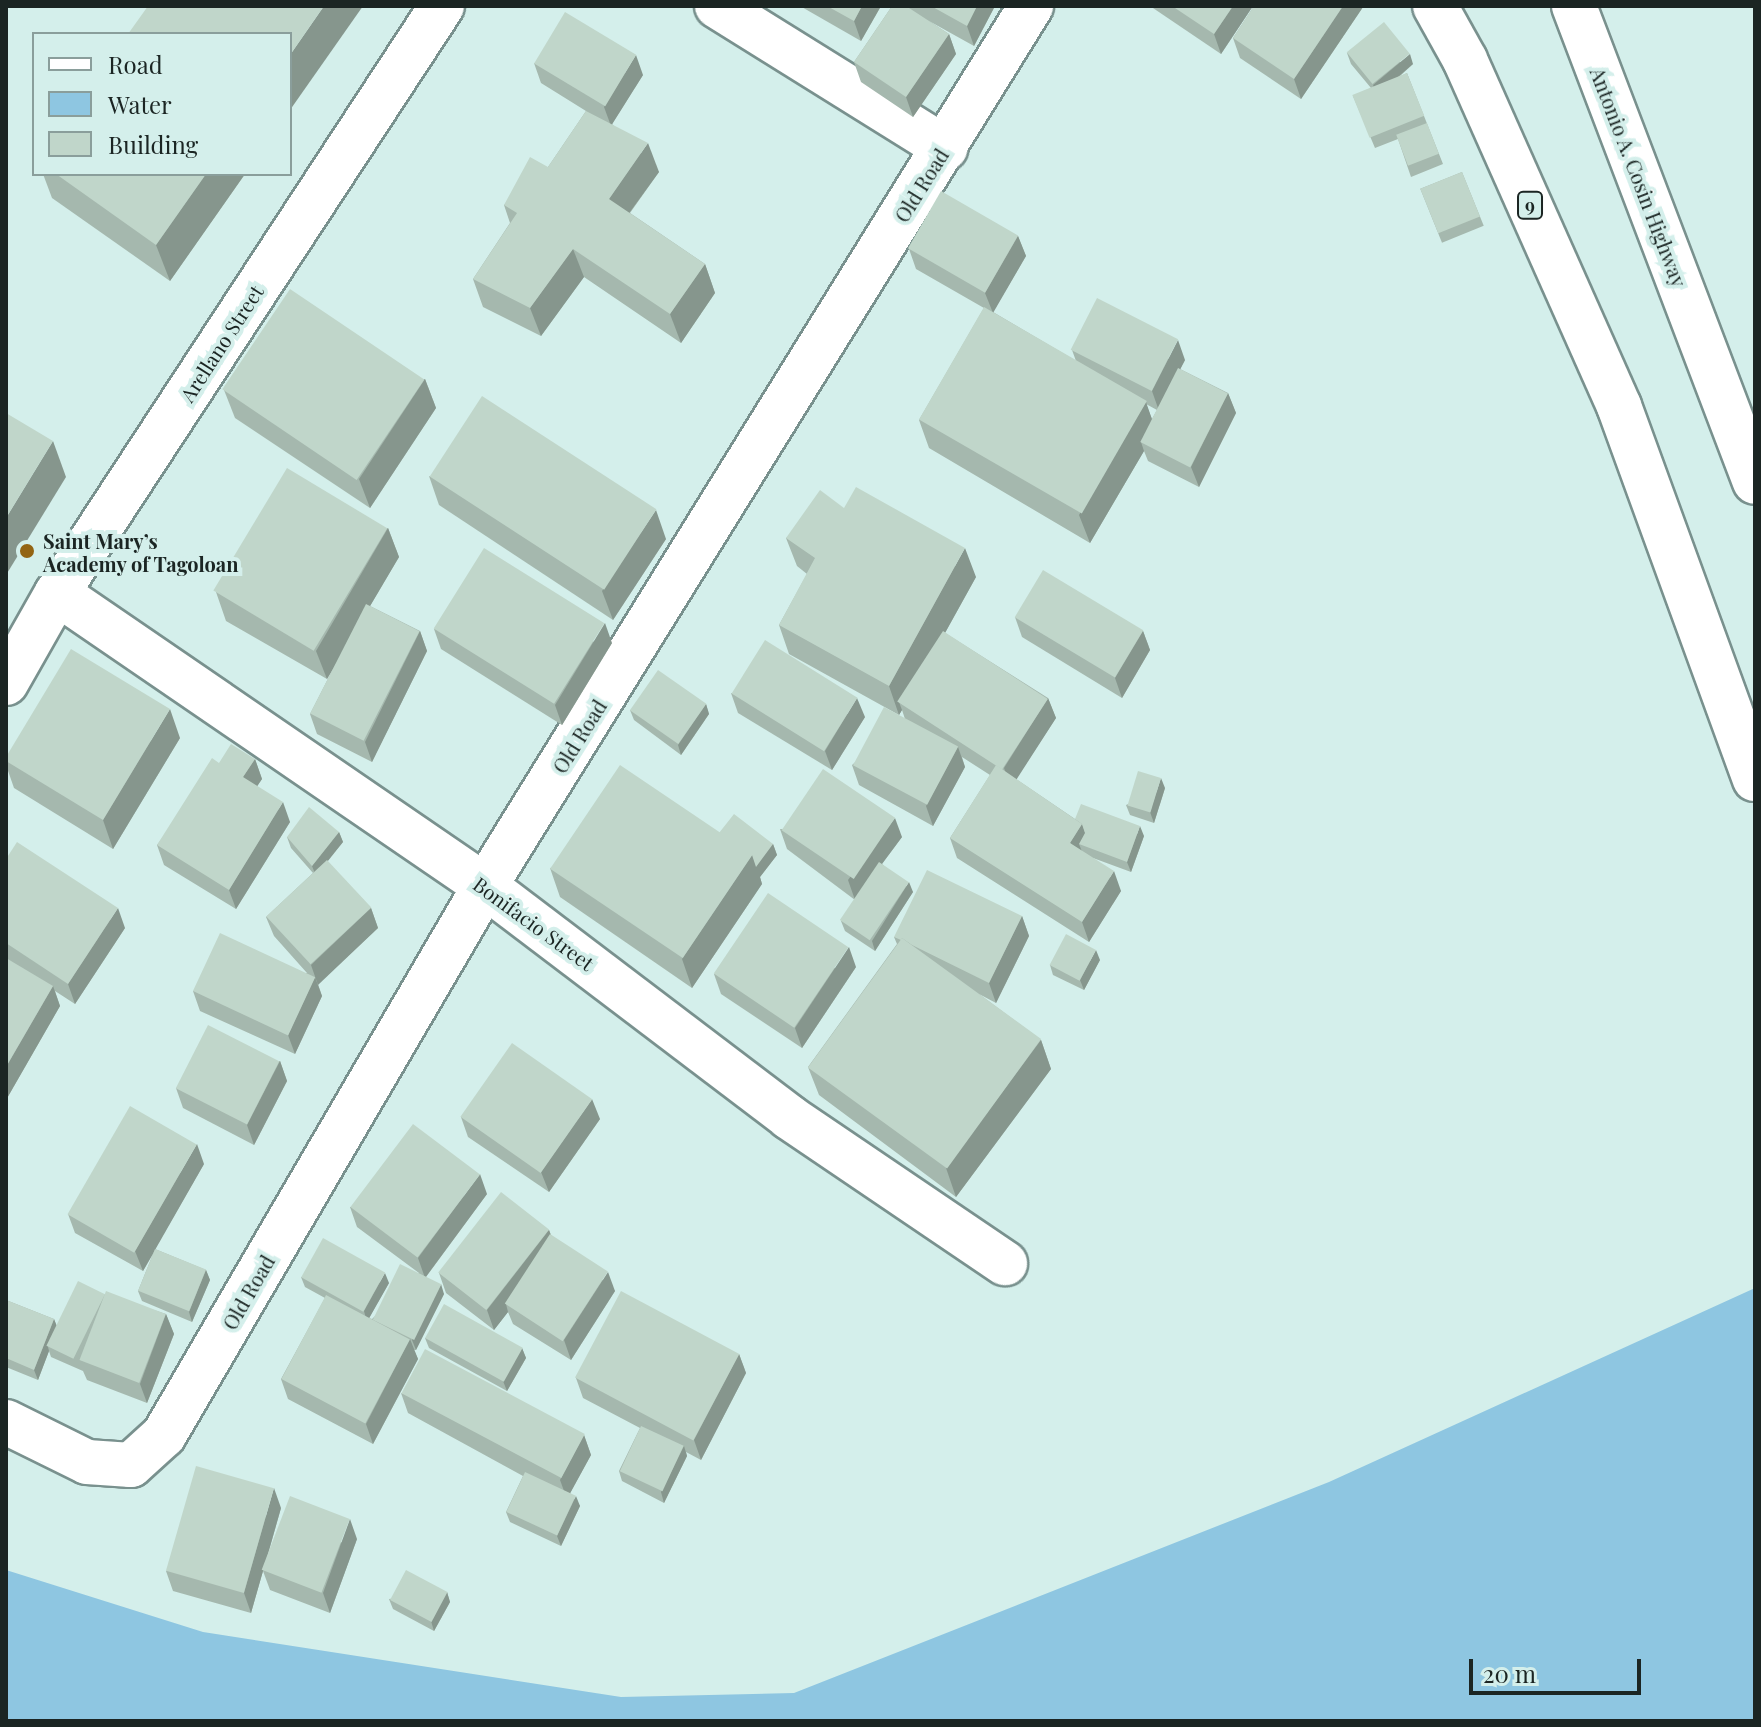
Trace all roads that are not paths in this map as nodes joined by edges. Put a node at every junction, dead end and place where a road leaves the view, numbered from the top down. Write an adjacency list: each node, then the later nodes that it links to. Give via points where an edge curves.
1 (442, 6): 8 (main road, Arellano Street)
2 (717, 6): 6 (main road)
3 (1031, 6): 6 (main road, Old Road)
4 (1435, 6): 10 (main road, 9, via 1465,60 1619,406)
5 (1574, 6): 7 (main road, Antonio A. Cosin Highway)
6 (945, 148): 11 (main road, Old Road)
7 (1755, 482)
8 (57, 593): 9 (main road, Arellano Street); 11 (main road, Bonifacio Street)
9 (6, 683)
10 (1755, 779)
11 (485, 886): 12 (main road, Bonifacio Street, via 789,1117); 13 (main road, Old Road, via 164,1435 131,1465 87,1462)
12 (1005, 1263)
13 (6, 1422)

